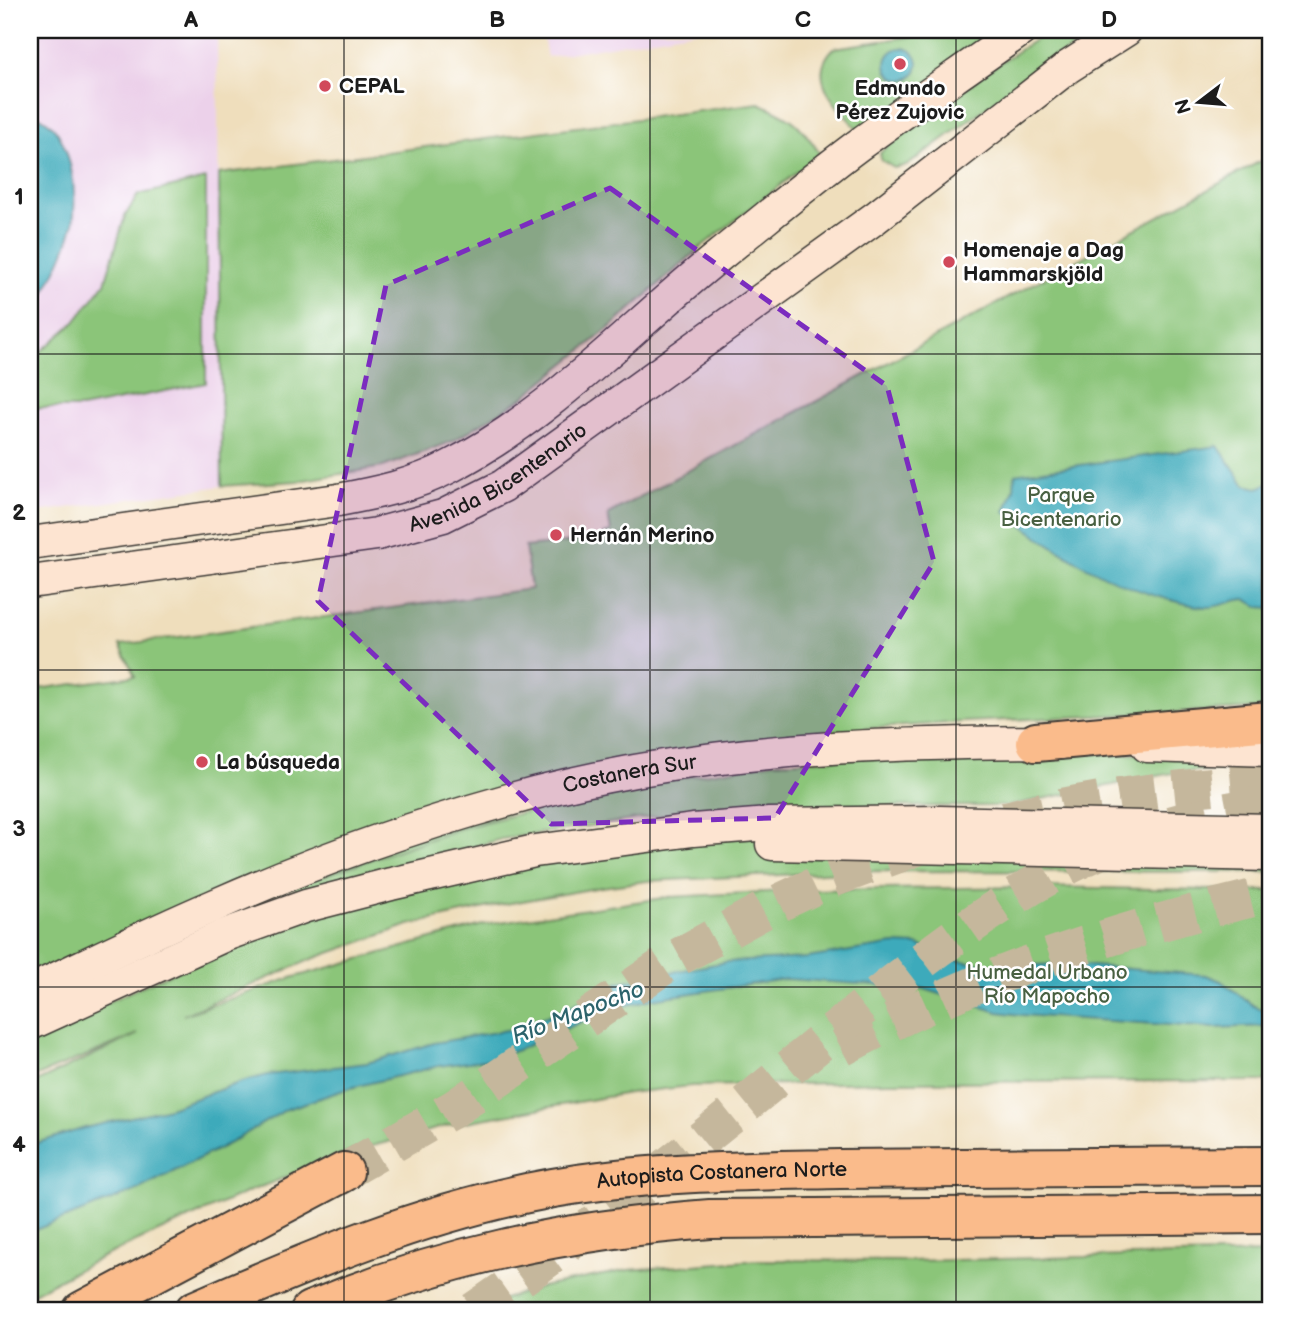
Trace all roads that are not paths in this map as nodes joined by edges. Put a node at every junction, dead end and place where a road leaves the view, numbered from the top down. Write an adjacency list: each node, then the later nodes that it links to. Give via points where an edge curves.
1 (1021, 30): 3 (main road, Avenida Bicentenario, via 855,147 714,260 551,401 447,468 338,500)
2 (1126, 30): 4 (main road, Avenida Bicentenario, via 1068,67 895,202 503,486 443,516 377,534)
3 (30, 542)
4 (30, 582)
5 (1270, 721): 6 (highway)
6 (1036, 742): 7 (main road, Costanera Sur); 11 (main road, Costanera Sur, via 759,753 631,771 506,800 211,906)
7 (1270, 750)
8 (1270, 830): 9 (main road, via 940,822 769,824)
9 (610, 841): 10 (main road); 12 (main road, via 535,851 306,906 225,936)
10 (1270, 855)
11 (30, 991)
12 (30, 1024)
13 (1270, 1166): 17 (highway, Autopista Costanera Norte, via 754,1171 594,1181 509,1197 418,1222 315,1259)
14 (344, 1172): 16 (highway)
15 (1270, 1214): 18 (highway, Autopista Costanera Norte, via 724,1219 646,1224 486,1252)
16 (82, 1311)
17 (194, 1311)
18 (310, 1311)

